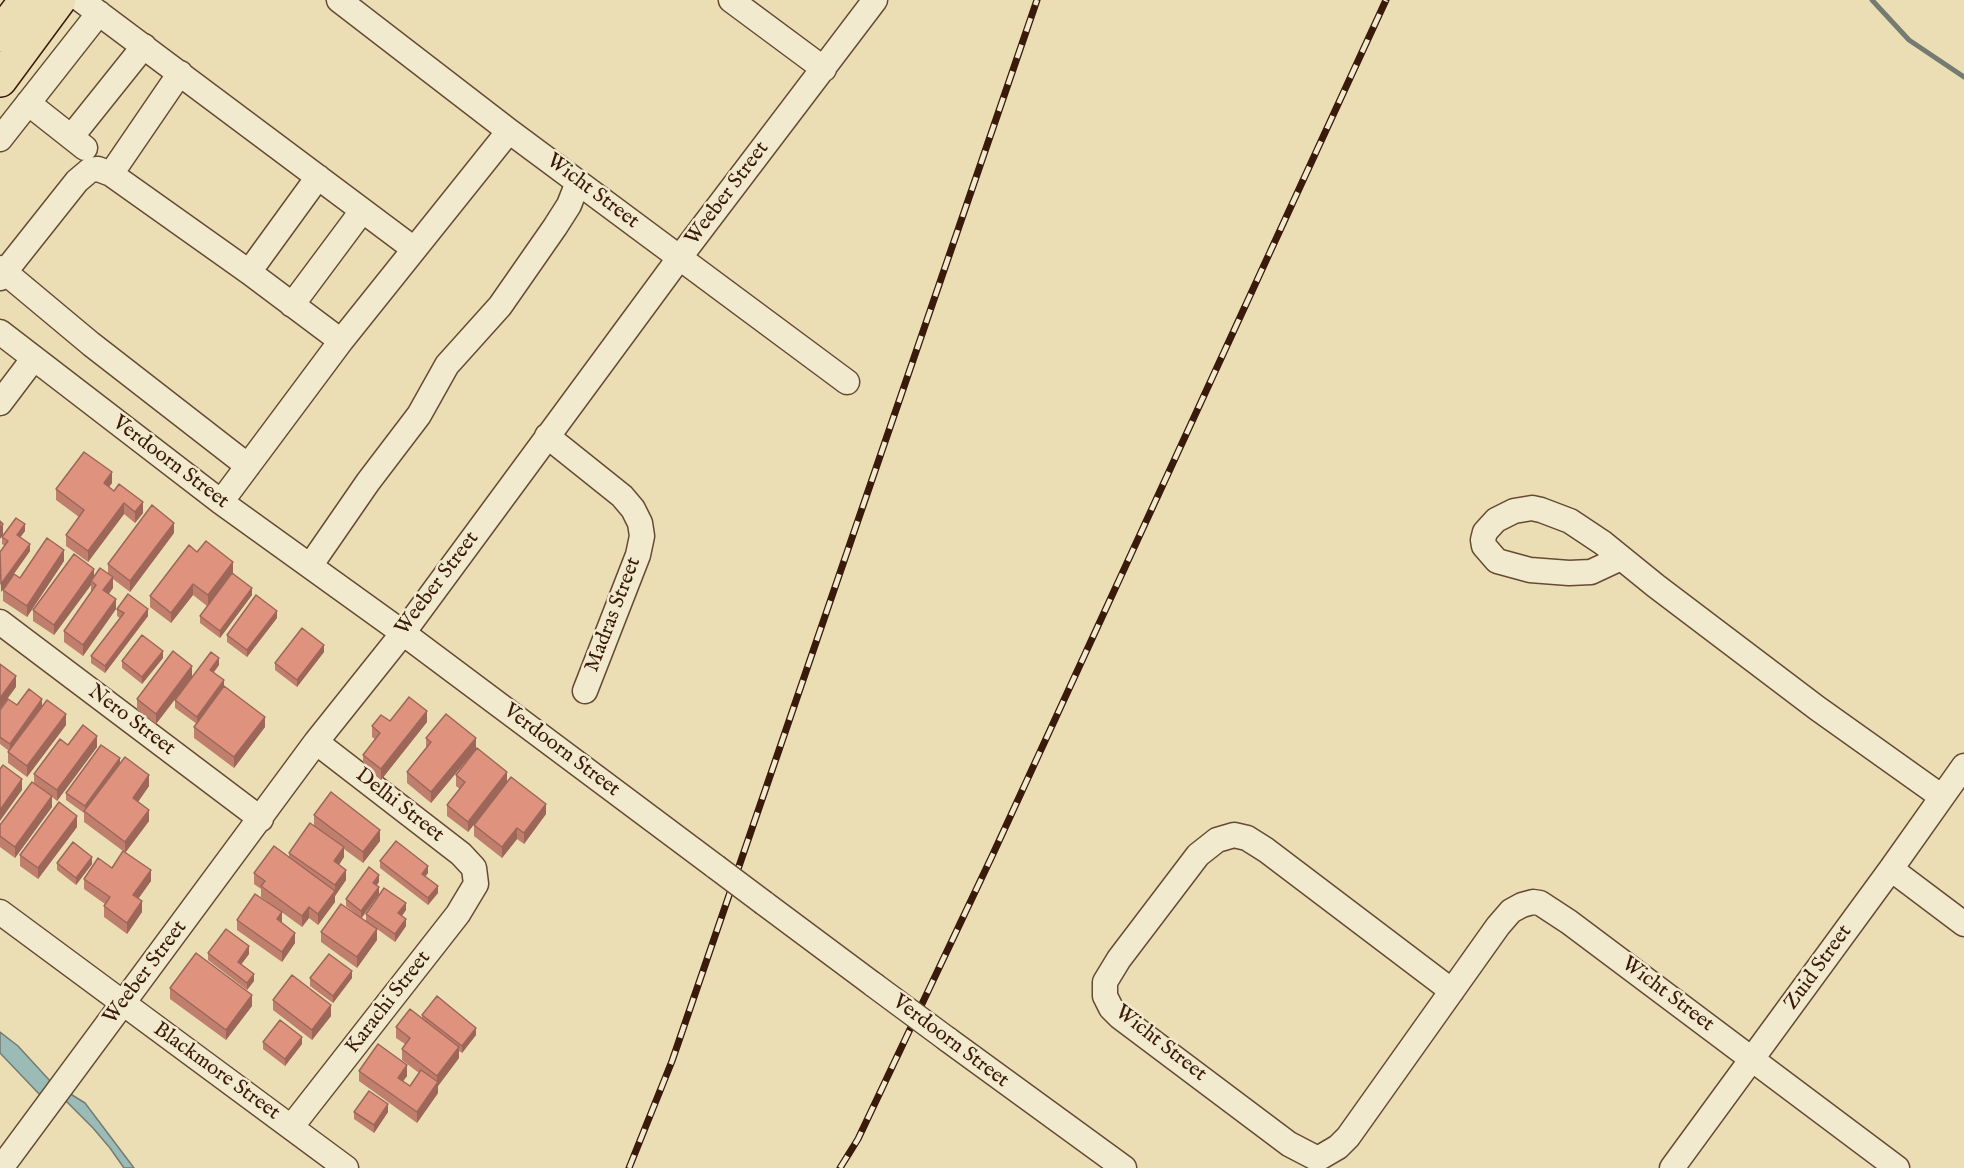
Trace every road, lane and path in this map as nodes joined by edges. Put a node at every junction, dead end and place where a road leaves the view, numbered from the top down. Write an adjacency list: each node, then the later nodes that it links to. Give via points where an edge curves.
1 (26, 0): 7 (highway)
2 (59, 0): 11 (highway)
3 (339, 0): 13 (street, Wicht Street)
4 (731, 0): 9 (street)
5 (875, 0): 9 (street, Weeber Street)
6 (90, 7): 8 (street); 12 (street)
7 (0, 35)
8 (144, 46): 10 (street); 12 (street, via 78,142)
9 (824, 69): 20 (street, Weeber Street)
10 (180, 73): 15 (street); 16 (street)
11 (0, 80)
12 (28, 103): 14 (street)
13 (509, 130): 17 (street, Wicht Street); 19 (street)
14 (0, 139)
15 (111, 174): 21 (street); 22 (street, via 98,169 83,175)
16 (318, 177): 18 (street); 21 (street)
17 (578, 182): 20 (street, Wicht Street); 33 (street, via 555,227 495,312 447,365 419,415)
18 (362, 211): 19 (street); 23 (street)
19 (414, 249): 25 (street)
20 (680, 257): 27 (street, Wicht Street); 29 (street, Weeber Street)
21 (249, 272): 23 (street)
22 (2, 273): 30 (street)
23 (292, 304): 25 (street)
24 (0, 332): 26 (street, Verdoorn Street)
25 (341, 341): 30 (street)
26 (34, 358): 28 (street); 31 (street, Verdoorn Street)
27 (848, 381)
28 (0, 403)
29 (547, 436): 35 (street, Weeber Street); 36 (street, Madras Street, via 622,496 633,509 642,536)
30 (248, 466): 31 (street)
31 (221, 502): 33 (street, Verdoorn Street)
32 (1621, 558): 32 (street, via 1591,572 1530,570 1497,561 1483,540 1496,520 1532,508 1570,521); 39 (street, via 1817,708)
33 (310, 566): 35 (street, Verdoorn Street)
34 (0, 622): 40 (street, Nero Street)
35 (403, 633): 37 (street, Weeber Street); 51 (street, Verdoorn Street, bridge)
36 (585, 691)
37 (316, 742): 40 (street, Weeber Street); 42 (street, Delhi Street, via 461,854)
38 (1964, 766): 39 (street, Zuid Street)
39 (1942, 797): 41 (street, Zuid Street)
40 (261, 819): 46 (street, Weeber Street)
41 (1891, 869): 44 (street); 47 (street, Zuid Street)
42 (476, 875): 48 (street, Karachi Street, via 476,884 458,914)
43 (0, 912): 46 (street, Blackmore Street)
44 (1964, 924)
45 (1452, 991): 45 (street, Wicht Street, via 1348,1137 1327,1155 1314,1157 1289,1144 1120,1017 1105,996 1105,982 1198,855 1217,840 1234,835 1266,850); 47 (street, Wicht Street, via 1511,911 1540,903)
46 (122, 1004): 48 (street, Blackmore Street); 49 (street, Weeber Street)
47 (1752, 1059): 52 (street, Zuid Street); 53 (street, Wicht Street)
48 (292, 1126): 50 (street, Blackmore Street)
49 (1, 1168)
50 (346, 1168)
51 (1124, 1168)
52 (1672, 1168)
53 (1897, 1168)

